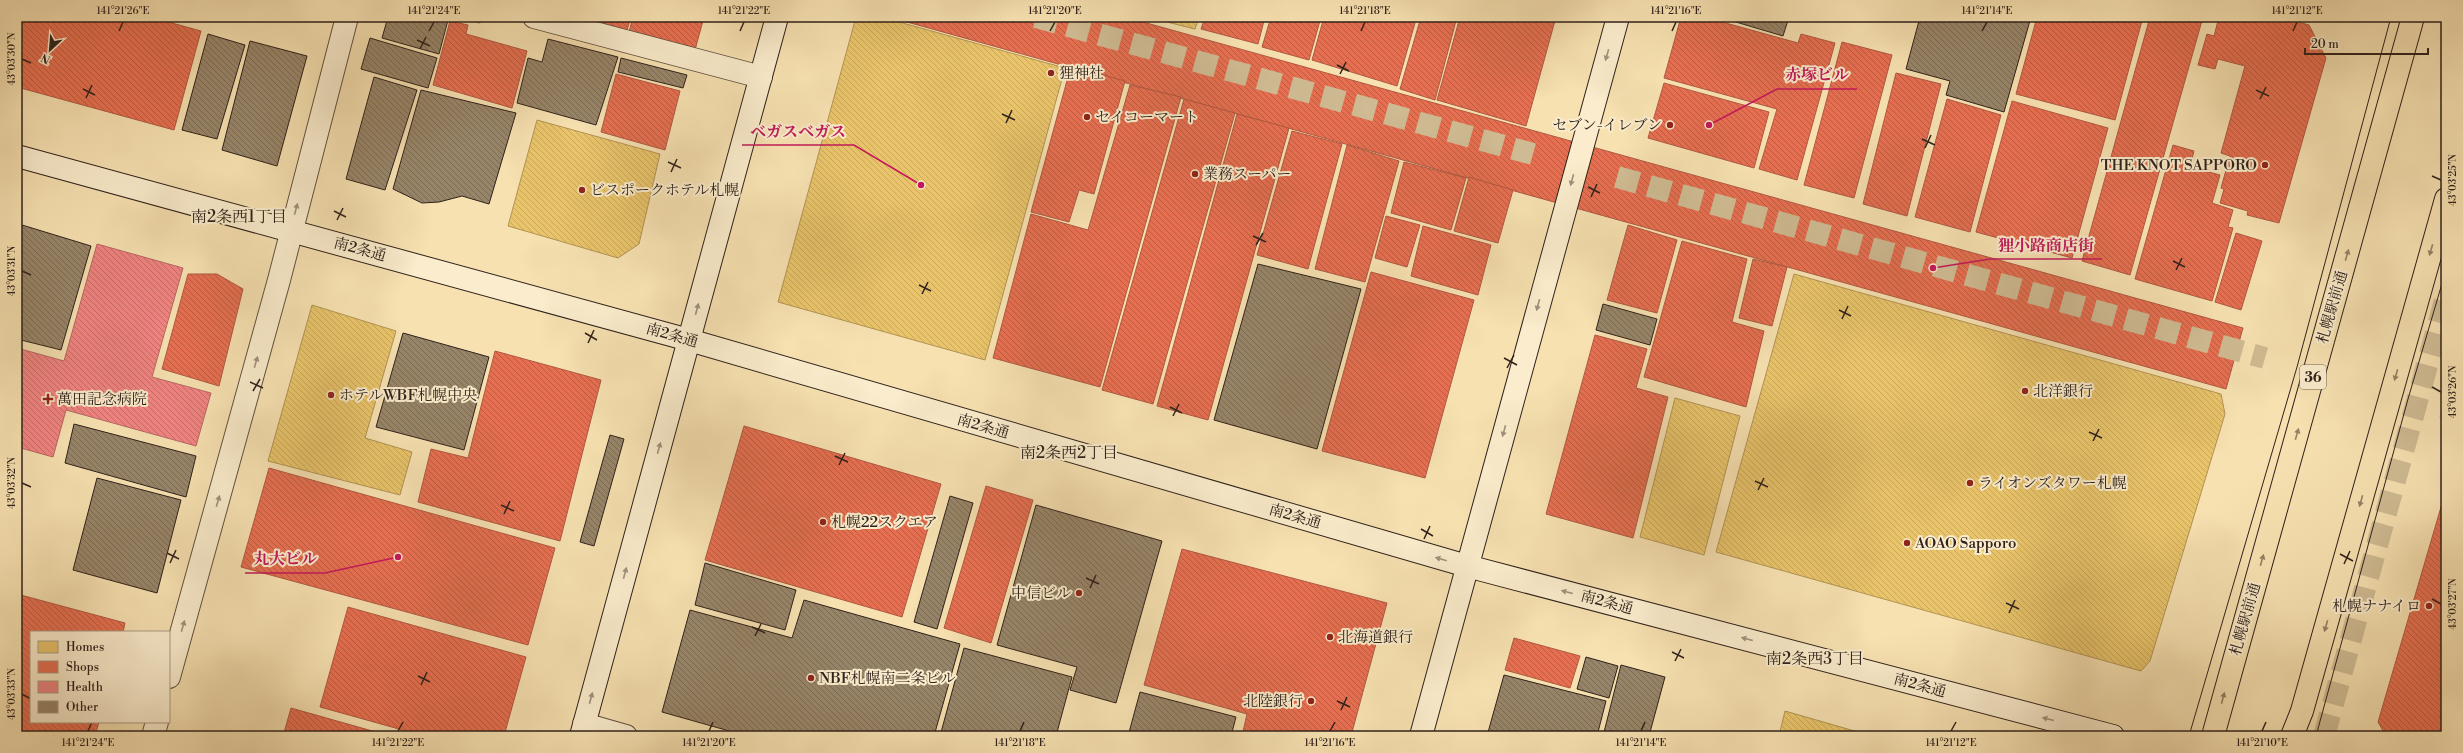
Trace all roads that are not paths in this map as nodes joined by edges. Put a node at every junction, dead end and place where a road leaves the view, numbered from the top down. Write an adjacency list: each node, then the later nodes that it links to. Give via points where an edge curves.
1 (347, 17): 9 (street, one-way to 1)
2 (534, 17): 6 (street)
3 (777, 17): 6 (street)
4 (1618, 17): 11 (street, one-way to 11)
5 (2413, 17): 19 (highway, 札幌駅前通 / 36, one-way to 5)
6 (761, 77): 10 (street, one-way to 6)
7 (17, 156): 9 (street, 南2条通)
8 (2446, 199): 20 (highway, one-way to 20, via 2302,711)
9 (290, 230): 10 (street, 南2条通); 12 (street, one-way to 9, via 279,280)
10 (689, 340): 11 (street, 南2条通, one-way to 10); 14 (street, one-way to 10)
11 (1467, 566): 17 (street); 18 (street, 南2条通, one-way to 11)
12 (170, 673)
13 (156, 723): 15 (street)
14 (582, 730): 16 (street)
15 (153, 736)
16 (626, 736)
17 (1421, 736)
18 (2113, 736)
19 (2213, 736)
20 (2292, 736)

